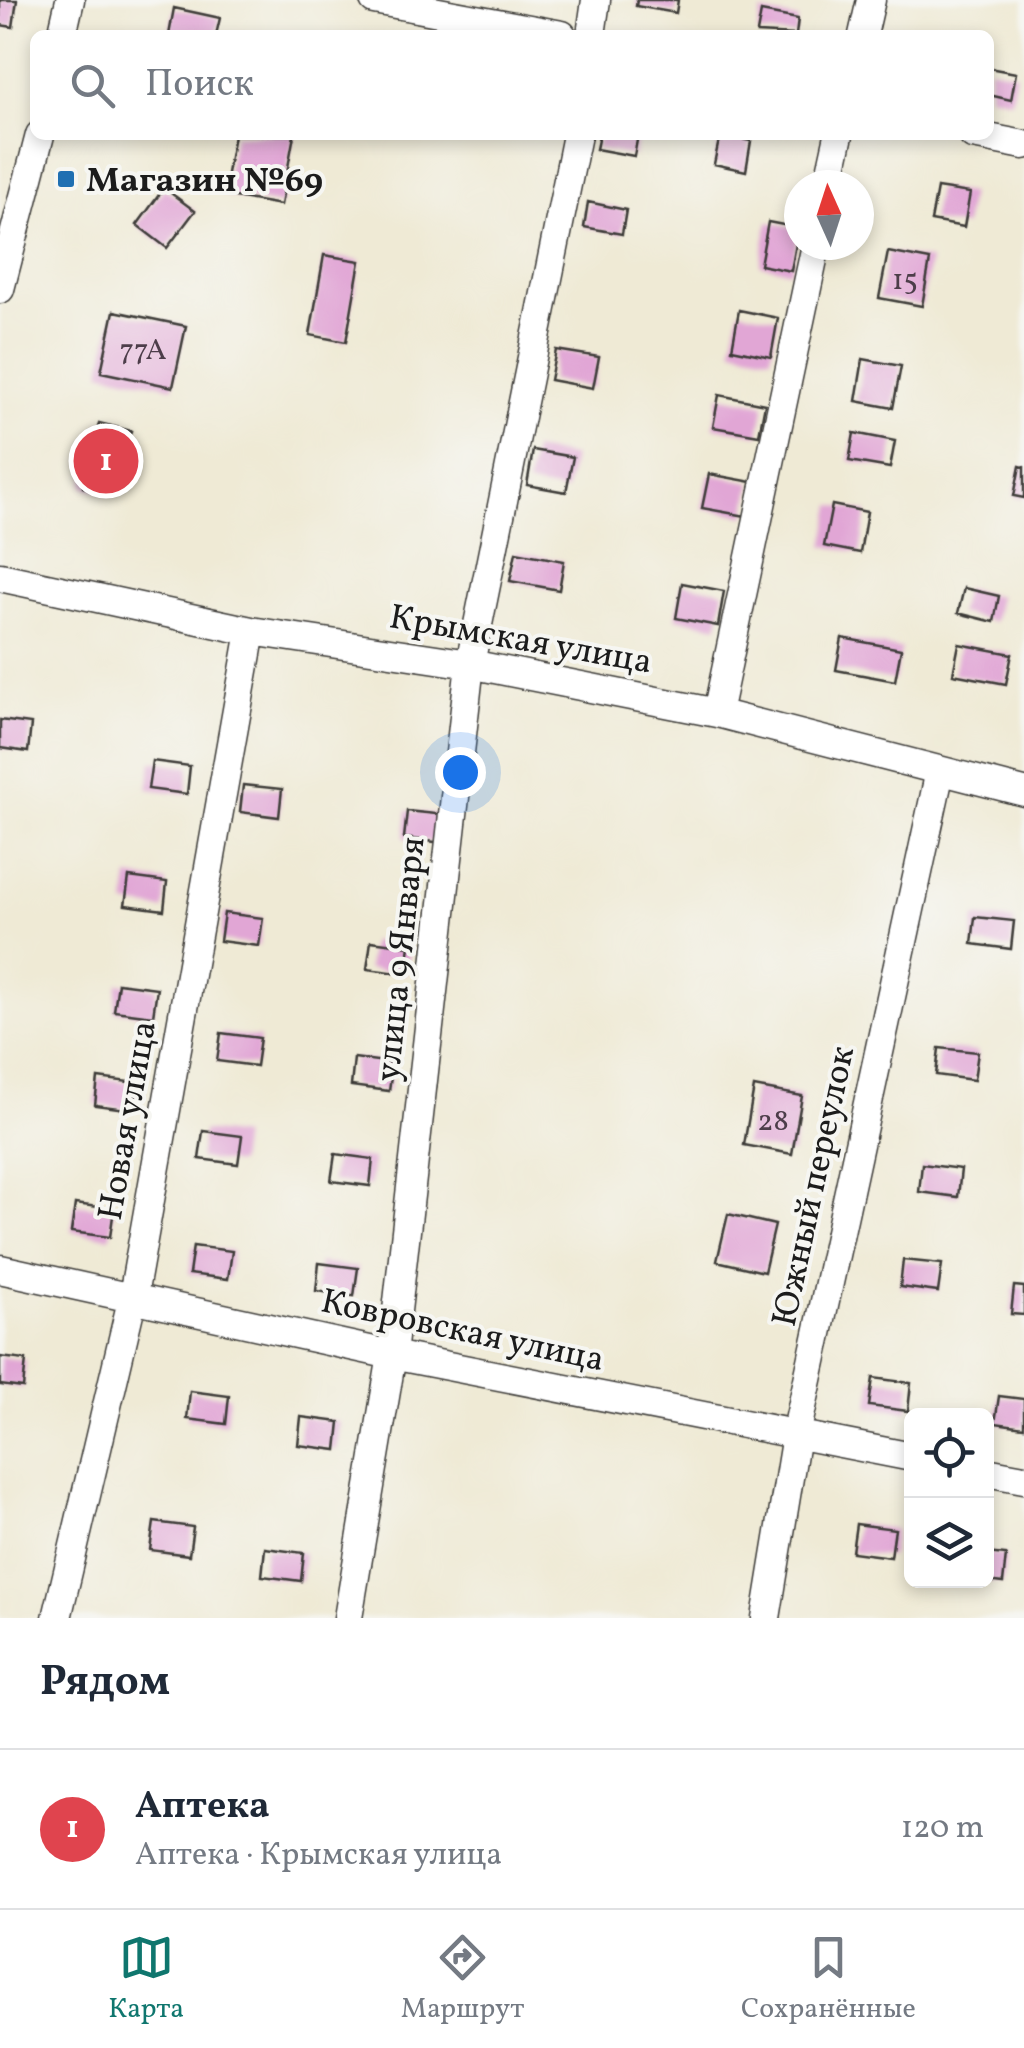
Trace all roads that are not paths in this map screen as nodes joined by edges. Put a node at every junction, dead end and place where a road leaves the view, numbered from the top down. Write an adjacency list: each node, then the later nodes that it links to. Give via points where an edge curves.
1 (70, 0): 5 (street)
2 (374, 0): 6 (street)
3 (596, 0): 7 (street)
4 (871, 0): 8 (street)
5 (63, 30)
6 (535, 30)
7 (592, 30)
8 (864, 30)
9 (994, 139): 13 (street)
10 (38, 140): 15 (street)
11 (576, 140): 20 (street, улица 9 Января)
12 (838, 140): 14 (street)
13 (1024, 145)
14 (831, 170)
15 (7, 224): 17 (street)
16 (813, 260): 21 (street)
17 (0, 290)
18 (0, 577): 19 (street, Крымская улица)
19 (251, 631): 20 (street, Крымская улица); 25 (street, Новая улица)
20 (470, 664): 21 (street, Крымская улица); 26 (street, улица 9 Января)
21 (718, 713): 22 (street, Крымская улица)
22 (940, 771): 23 (street, Крымская улица); 27 (street, Южный переулок)
23 (1024, 792)
24 (0, 1269): 25 (street, Ковровская улица)
25 (133, 1296): 26 (street, Ковровская улица); 31 (street, Новая улица)
26 (392, 1354): 27 (street, Ковровская улица); 32 (street, улица 9 Января)
27 (796, 1435): 28 (street, Ковровская улица); 33 (street, Южный переулок)
28 (904, 1456)
29 (994, 1474): 30 (street)
30 (1024, 1480)
31 (57, 1618)
32 (348, 1618)
33 (766, 1618)

